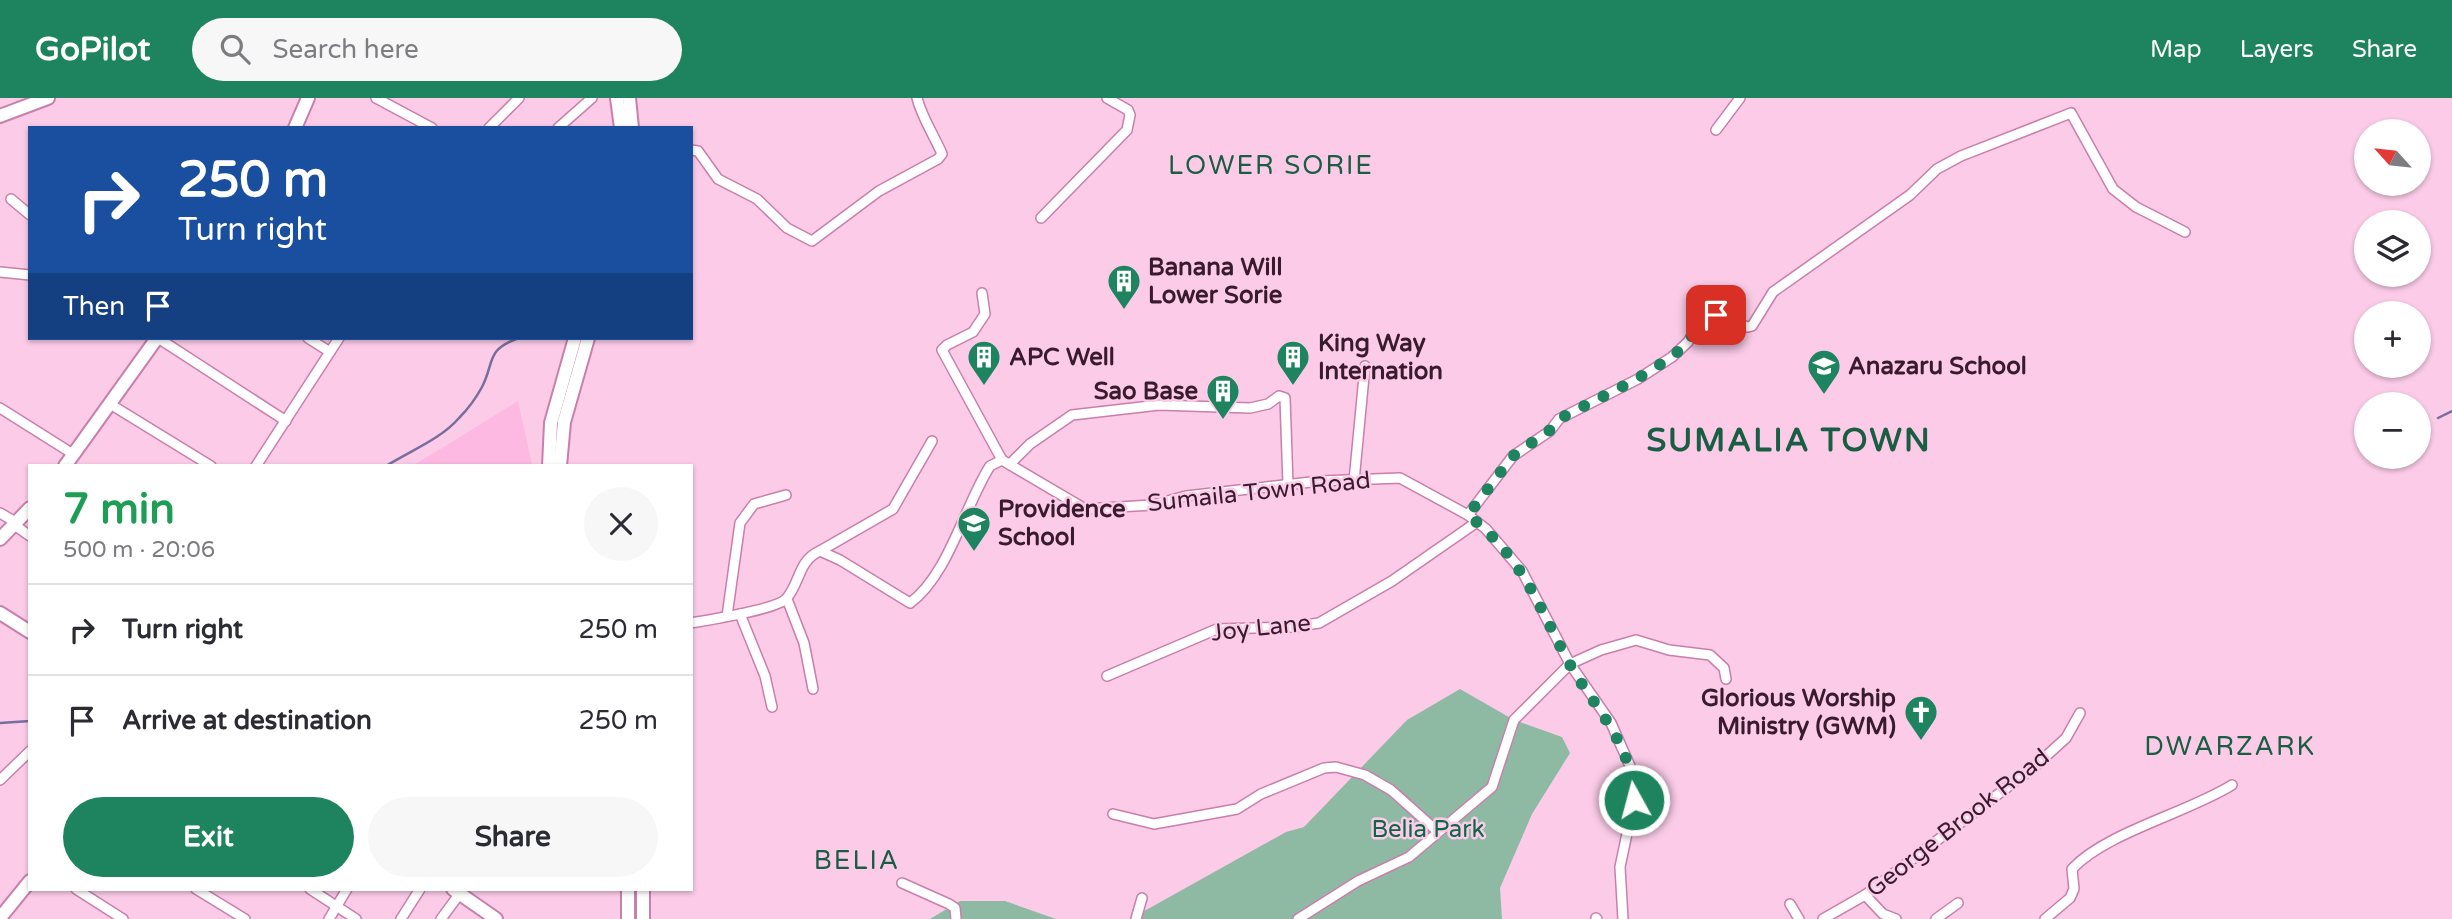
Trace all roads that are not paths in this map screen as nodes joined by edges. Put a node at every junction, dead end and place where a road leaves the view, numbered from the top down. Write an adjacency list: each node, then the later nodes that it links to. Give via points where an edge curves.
1 (48, 98): 11 (main road)
2 (308, 98): 12 (main road)
3 (376, 98): 13 (street)
4 (519, 98): 14 (street)
5 (592, 98): 15 (street)
6 (617, 98): 16 (main road)
7 (629, 98): 17 (main road)
8 (917, 98): 19 (street, via 942,154 933,164 878,191 812,241 796,235 757,199 718,179 698,150)
9 (1107, 98): 22 (street, via 1128,110 1126,130)
10 (1740, 98): 18 (street)
11 (0, 116)
12 (296, 126)
13 (428, 126)
14 (491, 126)
15 (560, 126)
16 (621, 126)
17 (632, 126)
18 (1716, 130)
19 (693, 150)
20 (12, 198): 21 (street)
21 (28, 213)
22 (1041, 218)
23 (2185, 232): 51 (street, via 2136,207 2113,189 2071,113 1973,151 1937,169 1910,195 1773,292 1752,326 1709,314 1672,357 1559,419 1513,456)
24 (0, 272): 25 (street)
25 (28, 275)
26 (982, 293): 40 (street, via 985,314 973,332 942,350)
27 (157, 340): 35 (main road)
28 (161, 340): 37 (street)
29 (311, 340): 33 (street)
30 (338, 340): 33 (street)
31 (574, 340): 44 (main road, via 551,423)
32 (587, 340): 45 (main road, via 564,422)
33 (330, 352): 37 (street)
34 (1365, 366): 46 (street)
35 (110, 404): 39 (main road); 42 (street)
36 (0, 408): 39 (street)
37 (286, 421): 43 (street)
38 (932, 441): 56 (street, via 893,509)
39 (73, 454): 41 (main road)
40 (1006, 462): 47 (street, Sumaila Town Road, via 1085,509 1152,505 1186,496); 47 (street, via 1072,415 1159,405 1250,408 1279,396 1285,398); 56 (street, via 989,466 943,561 910,603)
41 (66, 464)
42 (208, 464)
43 (257, 464)
44 (549, 464)
45 (560, 464)
46 (1354, 481): 47 (street, Sumaila Town Road); 51 (street, Sumaila Town Road, via 1400,478)
47 (1288, 485)
48 (786, 495): 60 (street, via 754,503 740,523)
49 (28, 510): 53 (main road)
50 (0, 513): 53 (street)
51 (1468, 515): 52 (street, Sumaila Town Road)
52 (1477, 522): 63 (street, Sumaila Town Road, via 1522,571); 64 (street, Joy Lane, via 1319,623 1217,629)
53 (15, 524): 54 (street); 55 (main road)
54 (28, 534)
55 (0, 539)
56 (820, 551): 57 (street, via 807,559)
57 (786, 599): 59 (street); 66 (street, via 804,643)
58 (0, 613): 62 (main road)
59 (740, 614): 60 (street); 67 (street, via 765,676)
60 (727, 616): 61 (street)
61 (693, 623)
62 (28, 631)
63 (1570, 664): 65 (street, via 1636,640 1710,655 1724,668); 73 (street, via 1514,720 1492,787); 103 (street, Sumaila Town Road, via 1611,723 1630,766 1634,800 1620,867)
64 (1107, 676)
65 (1726, 679)
66 (813, 689)
67 (772, 708)
68 (2080, 713): 85 (street, George Brook Road, via 2060,745)
69 (28, 753): 70 (street)
70 (0, 780)
71 (2232, 785): 108 (street, via 2094,852 2072,869 2070,898)
72 (1113, 814): 73 (street, via 1154,824 1237,809 1261,794 1336,767 1365,775 1391,790)
73 (1437, 831): 102 (street, via 1409,857 1358,881)
74 (902, 883): 100 (street, via 949,904)
75 (28, 884): 91 (main road)
76 (79, 891): 92 (street)
77 (199, 891): 93 (street)
78 (313, 891): 89 (street)
79 (346, 891): 89 (street)
80 (419, 891): 96 (street)
81 (456, 891): 97 (street)
82 (458, 891): 90 (main road)
83 (628, 891): 98 (main road)
84 (643, 891): 99 (main road)
85 (1866, 895): 105 (street, George Brook Road); 106 (street, via 1883,914)
86 (1142, 898): 101 (street)
87 (1958, 903): 107 (street)
88 (1790, 904): 104 (street)
89 (337, 907): 94 (street); 95 (street)
90 (490, 917)
91 (0, 919)
92 (124, 919)
93 (245, 919)
94 (329, 919)
95 (356, 919)
96 (401, 919)
97 (441, 919)
98 (628, 919)
99 (643, 919)
100 (957, 919)
101 (1136, 919)
102 (1298, 919)
103 (1623, 919)
104 (1798, 919)
105 (1823, 919)
106 (1896, 919)
107 (1936, 919)
108 (2045, 919)

